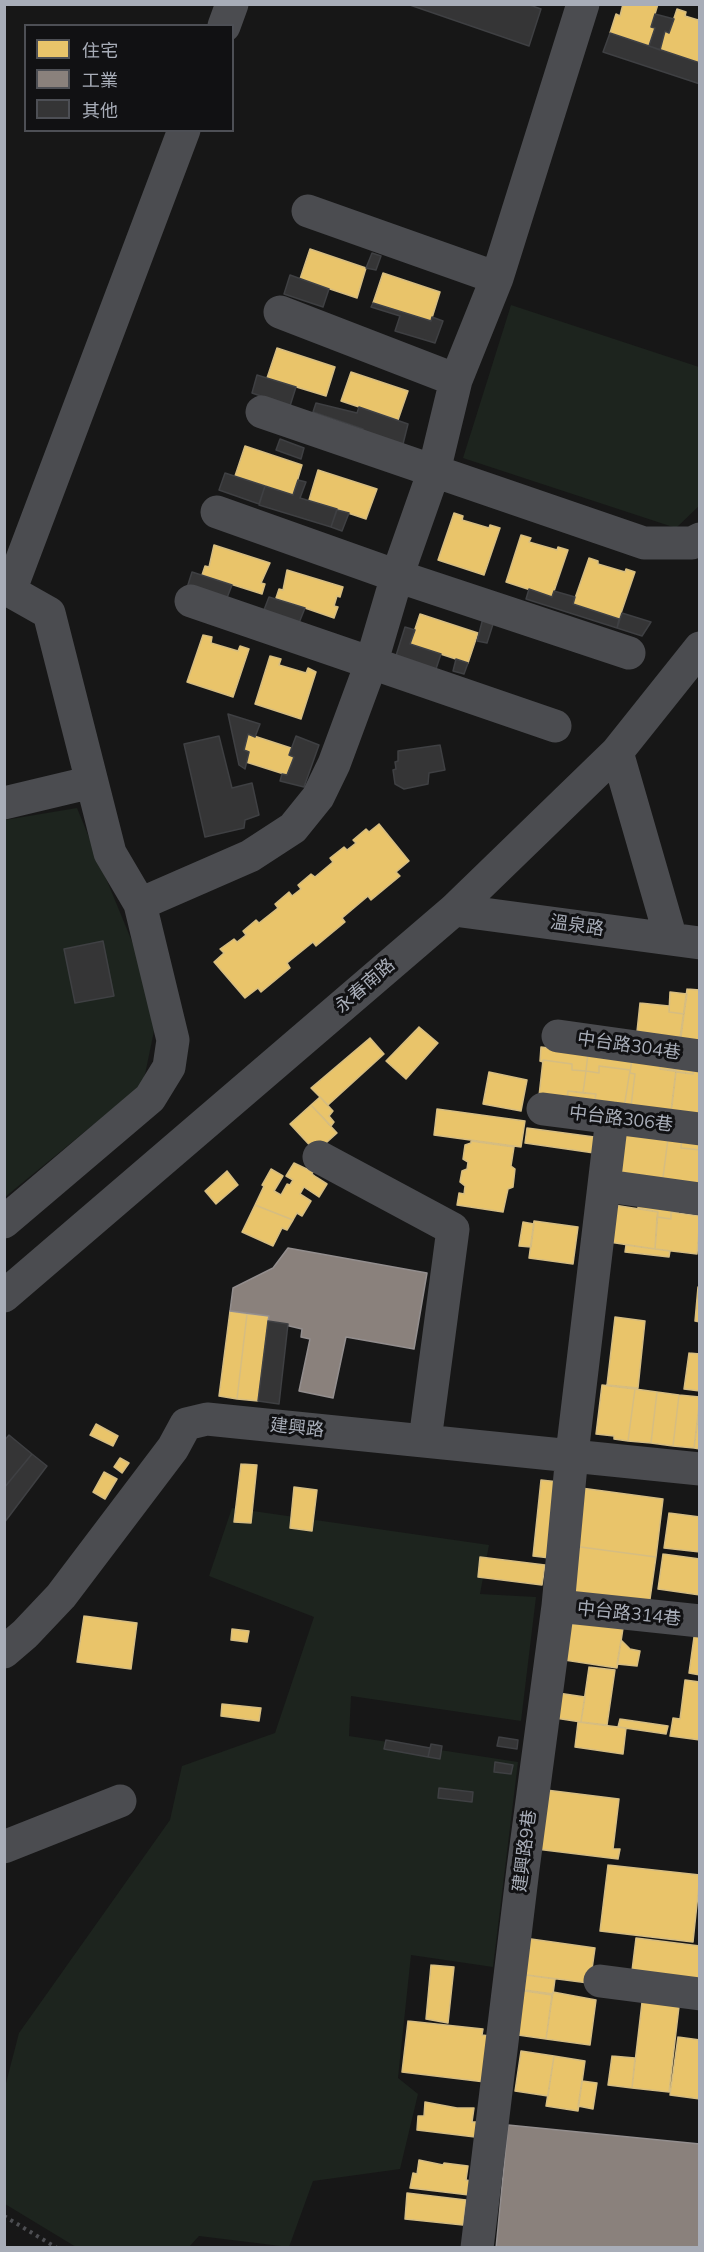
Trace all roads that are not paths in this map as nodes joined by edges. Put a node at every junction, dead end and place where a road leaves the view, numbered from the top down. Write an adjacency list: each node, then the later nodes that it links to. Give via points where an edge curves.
1 (232, 4): 3 (street)
2 (583, 4): 6 (street)
3 (225, 24)
4 (183, 132): 14 (street)
5 (308, 211): 6 (street)
6 (497, 278): 8 (street)
7 (280, 312): 8 (street)
8 (456, 380): 10 (street)
9 (262, 412): 10 (street)
10 (434, 471): 12 (street, via 644,543 692,543); 13 (street)
11 (217, 512): 13 (street)
12 (699, 539)
13 (397, 576): 17 (street); 18 (street)
14 (7, 598): 21 (street, via 49,613)
15 (191, 601): 18 (street)
16 (699, 648): 20 (street, 永春南路)
17 (629, 653)
18 (371, 664): 19 (street); 23 (street, via 334,764 318,797 293,828 250,856)
19 (555, 726)
20 (617, 752): 24 (street, 永春南路); 25 (street)
21 (92, 782): 22 (street); 23 (street, via 110,853)
22 (4, 803)
23 (140, 904): 34 (street, via 173,1040 169,1067 150,1098)
24 (453, 910): 25 (street, 溫泉路); 35 (street, 永春南路)
25 (685, 941)
26 (558, 1036): 27 (street, 中台路304巷)
27 (699, 1056)
28 (543, 1109): 29 (street, 中台路306巷)
29 (612, 1118): 30 (street, 中台路306巷); 37 (street, 建興路9巷)
30 (699, 1129)
31 (319, 1157): 36 (street, via 453,1229)
32 (621, 1188): 33 (street)
33 (699, 1199)
34 (4, 1222)
35 (4, 1296)
36 (425, 1440): 37 (street, 建興路); 41 (street, 建興路, via 207,1419 186,1424 173,1448 61,1596)
37 (572, 1454): 38 (street, 建興路); 39 (street, 建興路9巷)
38 (699, 1469)
39 (558, 1606): 40 (street, 中台路314巷); 46 (street, 建興路9巷)
40 (699, 1621)
41 (4, 1652)
42 (120, 1801): 43 (street)
43 (4, 1847)
44 (600, 1981): 45 (street)
45 (699, 1994)
46 (477, 2247)

